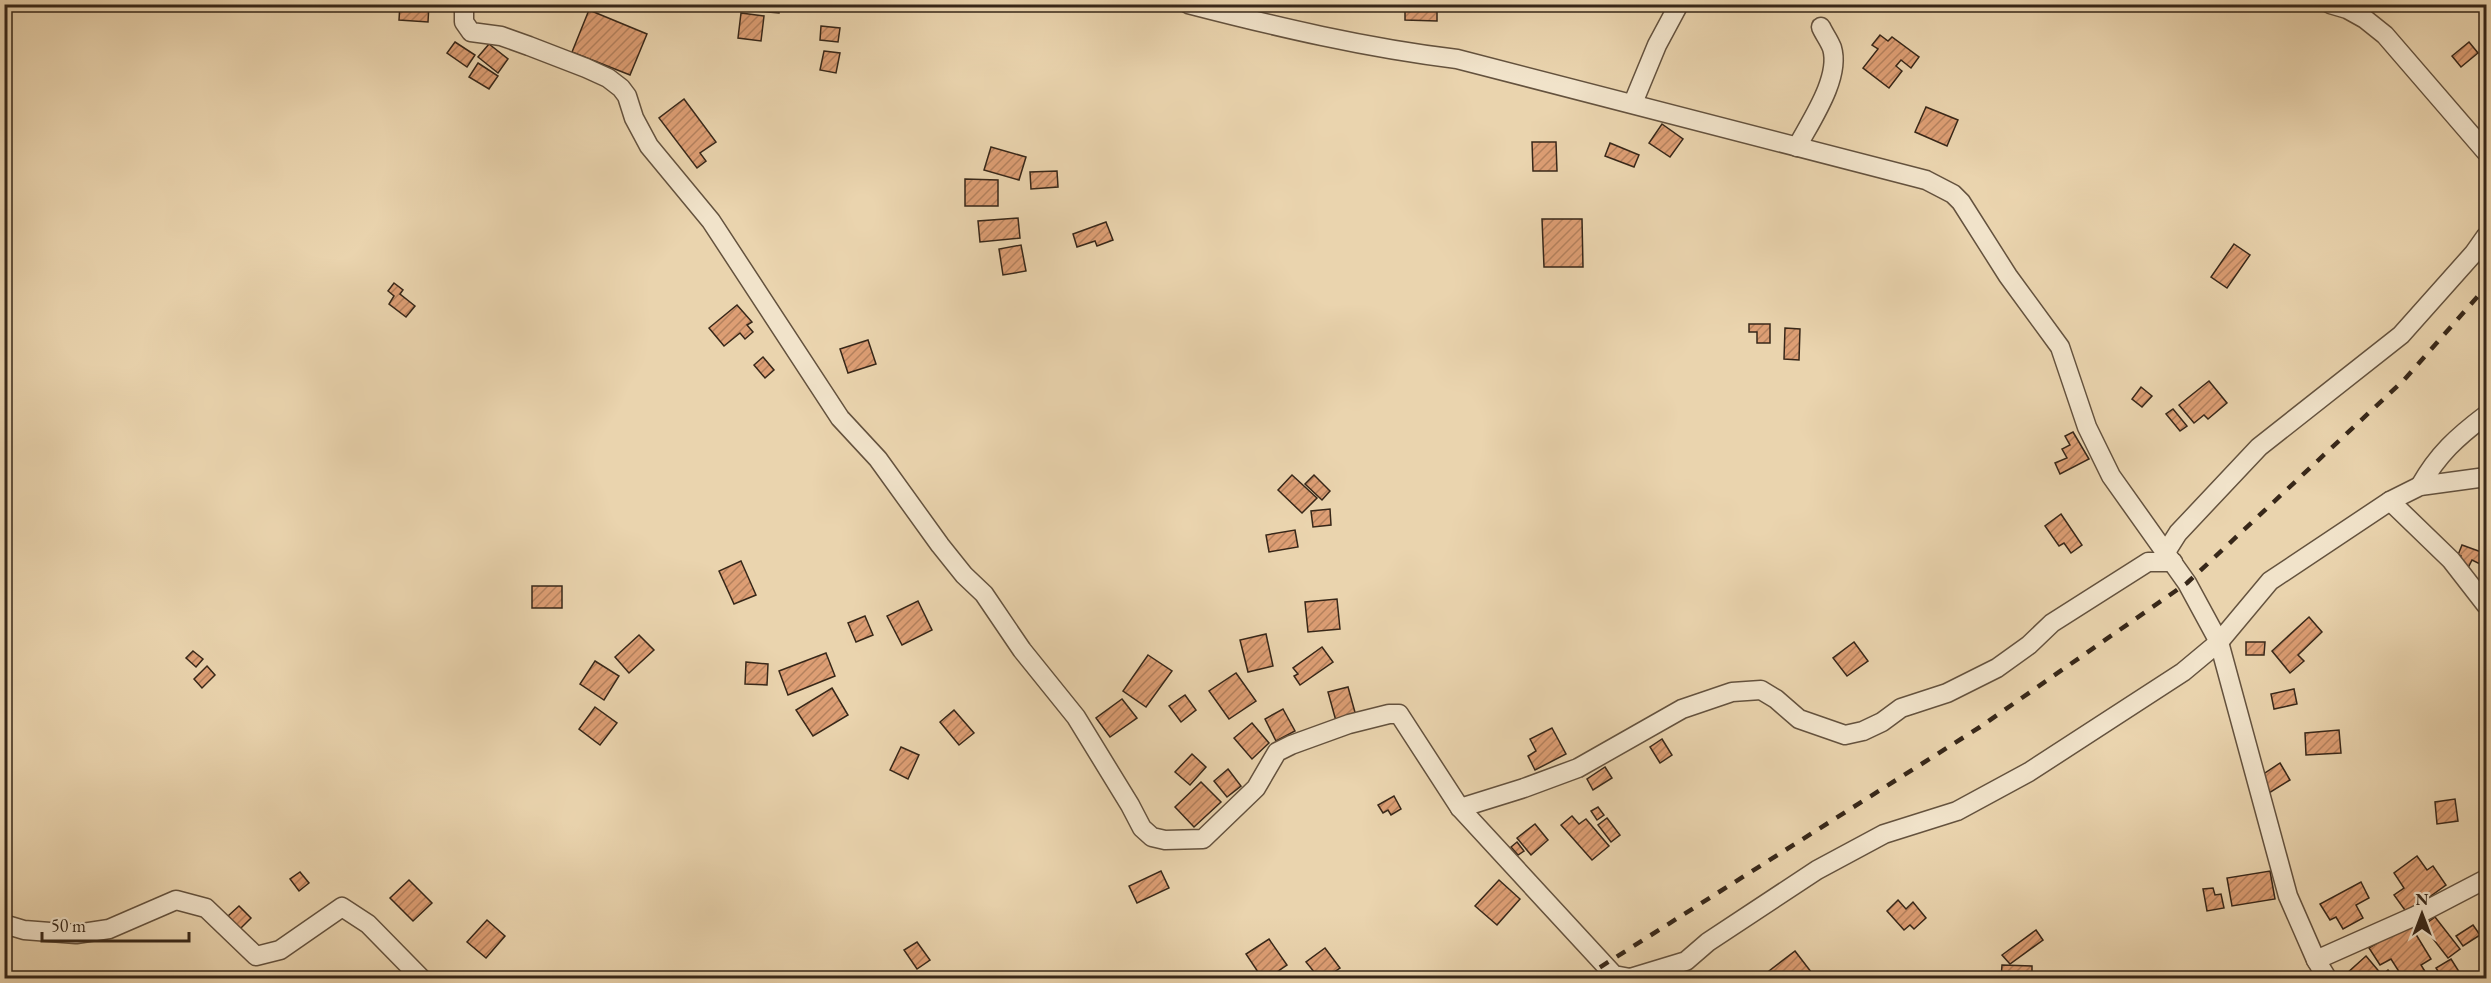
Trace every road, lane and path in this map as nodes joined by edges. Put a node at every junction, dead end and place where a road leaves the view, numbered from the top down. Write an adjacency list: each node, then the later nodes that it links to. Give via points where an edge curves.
1 (464, 4): 17 (street, via 464,22 471,32 501,36 529,46 608,78 621,88 649,146 711,221 840,418 878,459 940,545 984,594 1022,650 1076,717 1142,828 1152,837 1203,839 1256,788 1277,752 1389,714 1404,718)
2 (1188, 4): 6 (street, via 1275,27 1457,59)
3 (1679, 4): 6 (street)
4 (2330, 4): 8 (street, via 2365,19 2385,35)
5 (1821, 27): 7 (street, via 1832,49 1832,70 1819,106)
6 (1632, 103): 7 (street)
7 (1797, 147): 14 (street, via 1926,180 1961,202 2060,347 2087,427 2111,476)
8 (2487, 152)
9 (2487, 236): 14 (street, via 2401,335 2259,447 2178,533)
10 (2487, 415): 12 (street, via 2451,443 2432,464)
11 (2487, 477): 12 (street)
12 (2420, 486): 13 (street)
13 (2390, 501): 15 (street, via 2451,560); 16 (street, via 2270,581)
14 (2169, 557): 16 (street); 17 (street, via 2148,562 2052,623 1996,668 1947,693 1901,708 1863,731 1845,735 1799,719 1761,690 1732,692 1682,709 1578,768)
15 (2487, 605)
16 (2219, 642): 20 (street, via 2288,896); 21 (street, via 2183,672 2029,772 1957,812 1884,834 1817,870 1708,942)
17 (1460, 808): 21 (street, via 1614,975 1630,978)
18 (2485, 883): 20 (street)
19 (4, 924): 22 (street, via 24,930 76,934 109,929 176,900 206,908 256,956 280,950 342,907 368,924)
20 (2316, 960): 23 (street)
21 (1685, 970)
22 (421, 978)
23 (2327, 978)

